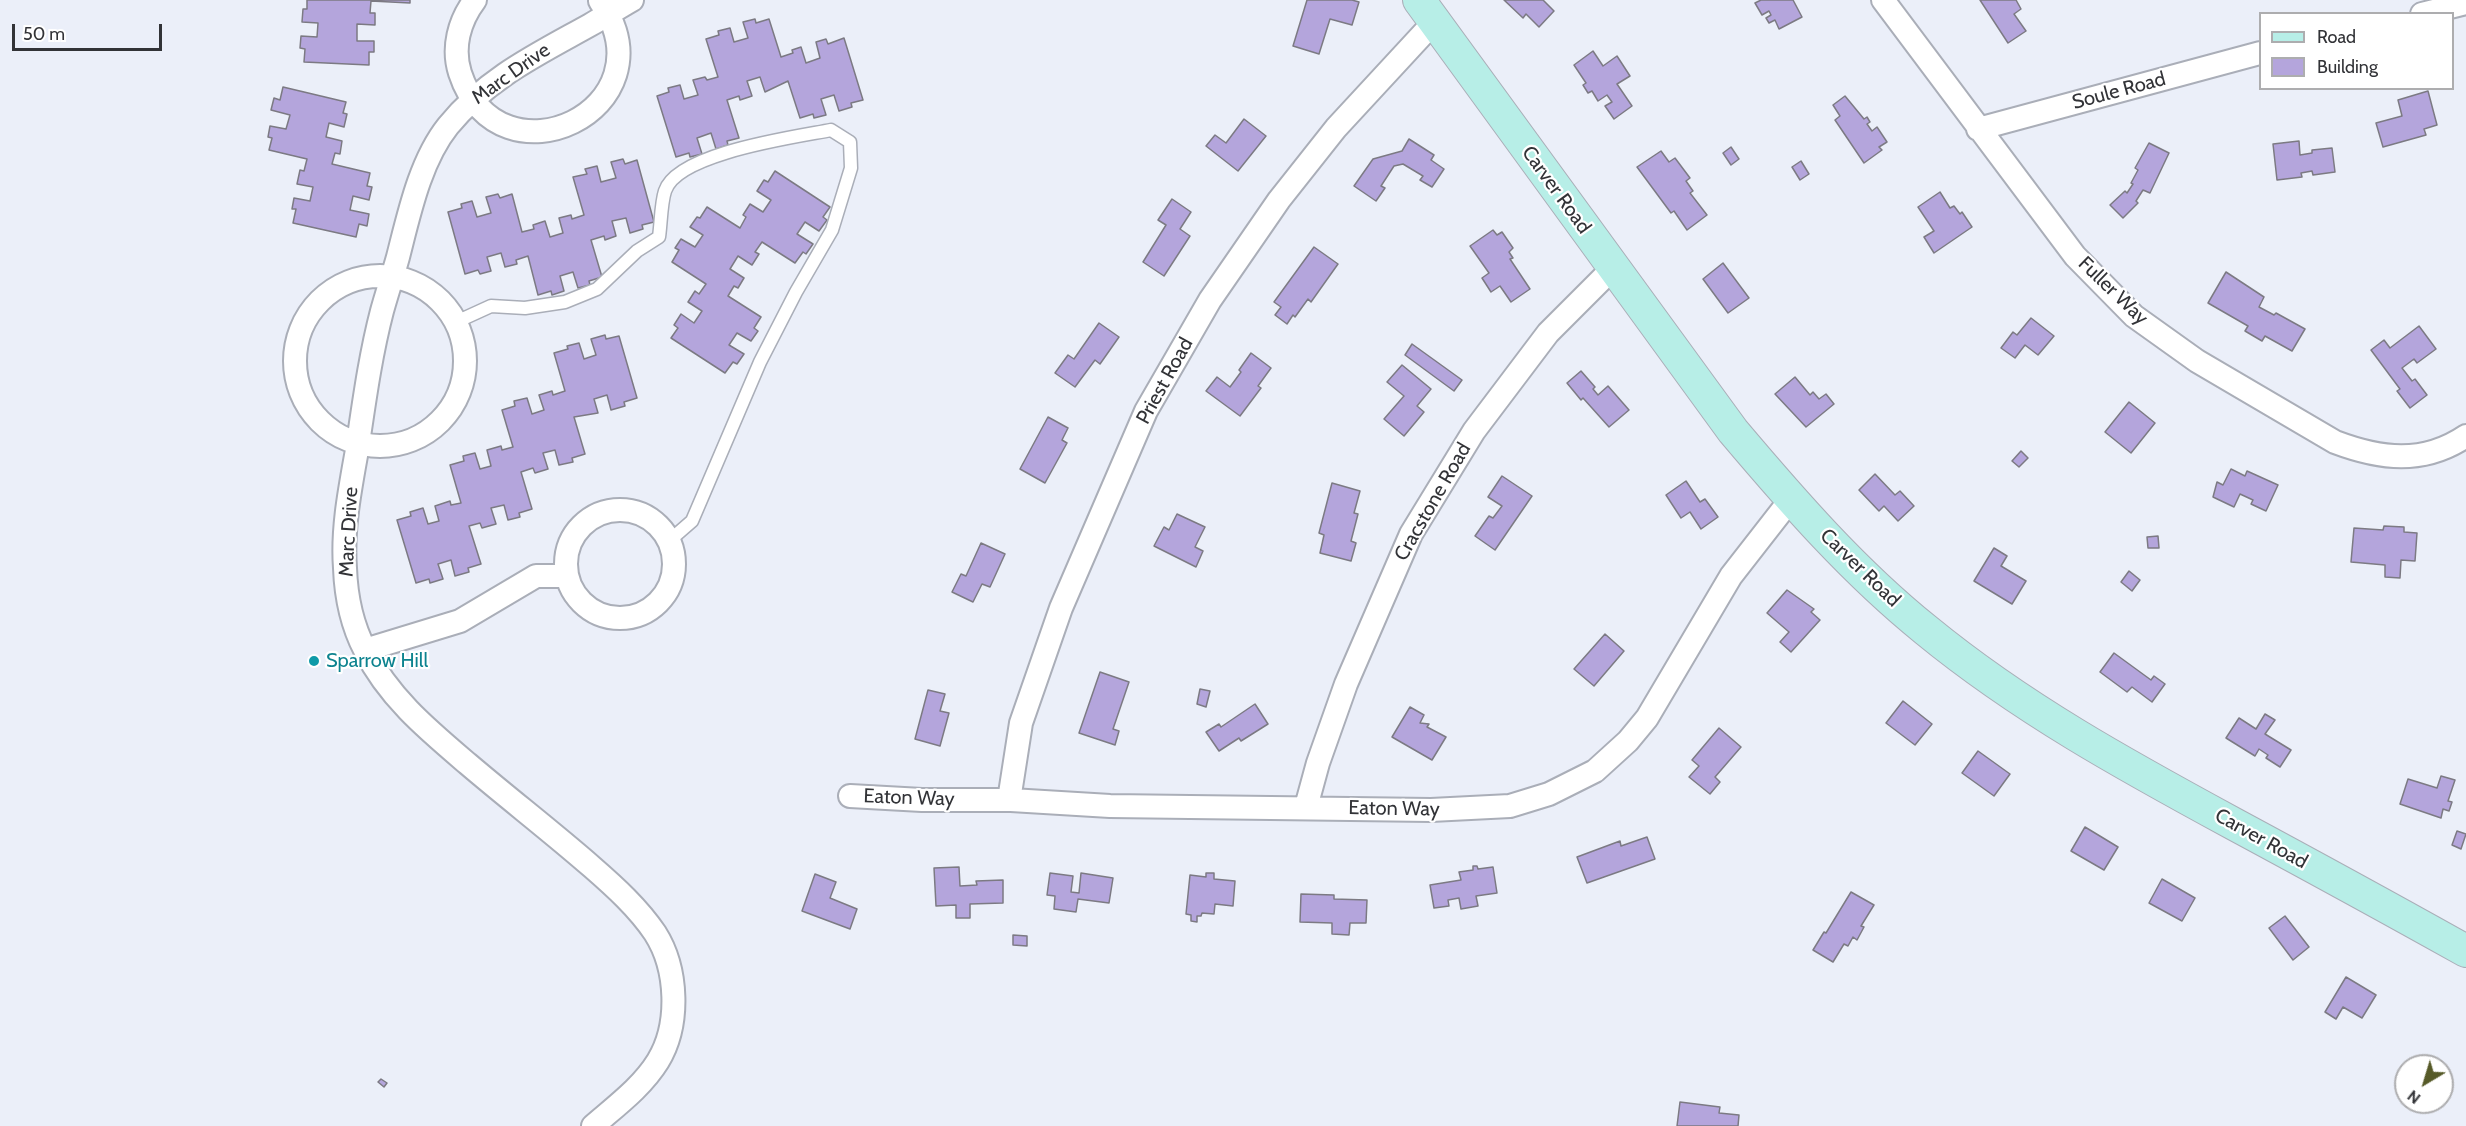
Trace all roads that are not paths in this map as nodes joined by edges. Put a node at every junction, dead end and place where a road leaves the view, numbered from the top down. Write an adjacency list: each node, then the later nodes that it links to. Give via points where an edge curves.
1 (475, 0): 9 (street, via 464,16 457,51 464,85)
2 (632, 0): 5 (street, Marc Drive)
3 (1883, 0): 10 (street, Fuller Way)
4 (2466, 3): 7 (street)
5 (604, 6): 9 (street, Marc Drive); 9 (street, via 615,30 617,67 602,100 589,113 556,130 519,130 502,124)
6 (1426, 11): 11 (street, Carver Road); 21 (street, Priest Road, via 1279,200 1210,300 1146,411 1061,608 1021,723)
7 (2430, 12)
8 (2259, 53): 10 (street, Soule Road)
9 (474, 100): 12 (street, Marc Drive, via 445,130 427,162)
10 (1978, 129): 14 (street, Fuller Way, via 2075,256 2134,316 2198,361 2335,442 2361,452 2396,457 2418,455 2439,450)
11 (1613, 268): 16 (street, Carver Road, via 1733,431); 22 (street, Cracstone Road, via 1548,333 1474,431 1411,534 1346,684)
12 (393, 277): 13 (street, via 429,292); 15 (street, Marc Drive, via 365,392); 15 (street, via 361,278 331,291 303,323 296,344 294,365 307,406 320,423)
13 (456, 322): 15 (street, via 465,364 462,386 453,406 439,423 401,444); 17 (lane, via 491,306 525,308 565,302 597,290 637,251 659,237 665,189 685,168 745,146 831,130 850,142 851,168 832,230 760,362 692,521)
14 (2466, 436)
15 (358, 444): 19 (street, Marc Drive, via 344,566 350,609)
16 (1791, 499): 22 (street, Eaton Way, via 1731,576 1647,718 1595,771 1549,794 1510,806 1431,810); 23 (street, Carver Road, via 1876,586 1925,629 2019,699 2132,769)
17 (669, 541): 18 (street, via 656,524 639,513 607,512 588,520 574,535 567,555); 18 (street, via 674,565 668,588 653,607 632,617 608,617 586,606)
18 (567, 576): 19 (street, via 536,576 460,621)
19 (365, 650): 24 (street, Marc Drive, via 389,688 417,720 605,879 641,914 657,937 672,981 673,1004 666,1042 644,1081)
20 (850, 796): 21 (street, Eaton Way)
21 (1008, 800): 22 (street, Eaton Way, via 1110,806)
22 (1306, 807)
23 (2465, 949)
24 (594, 1126)

